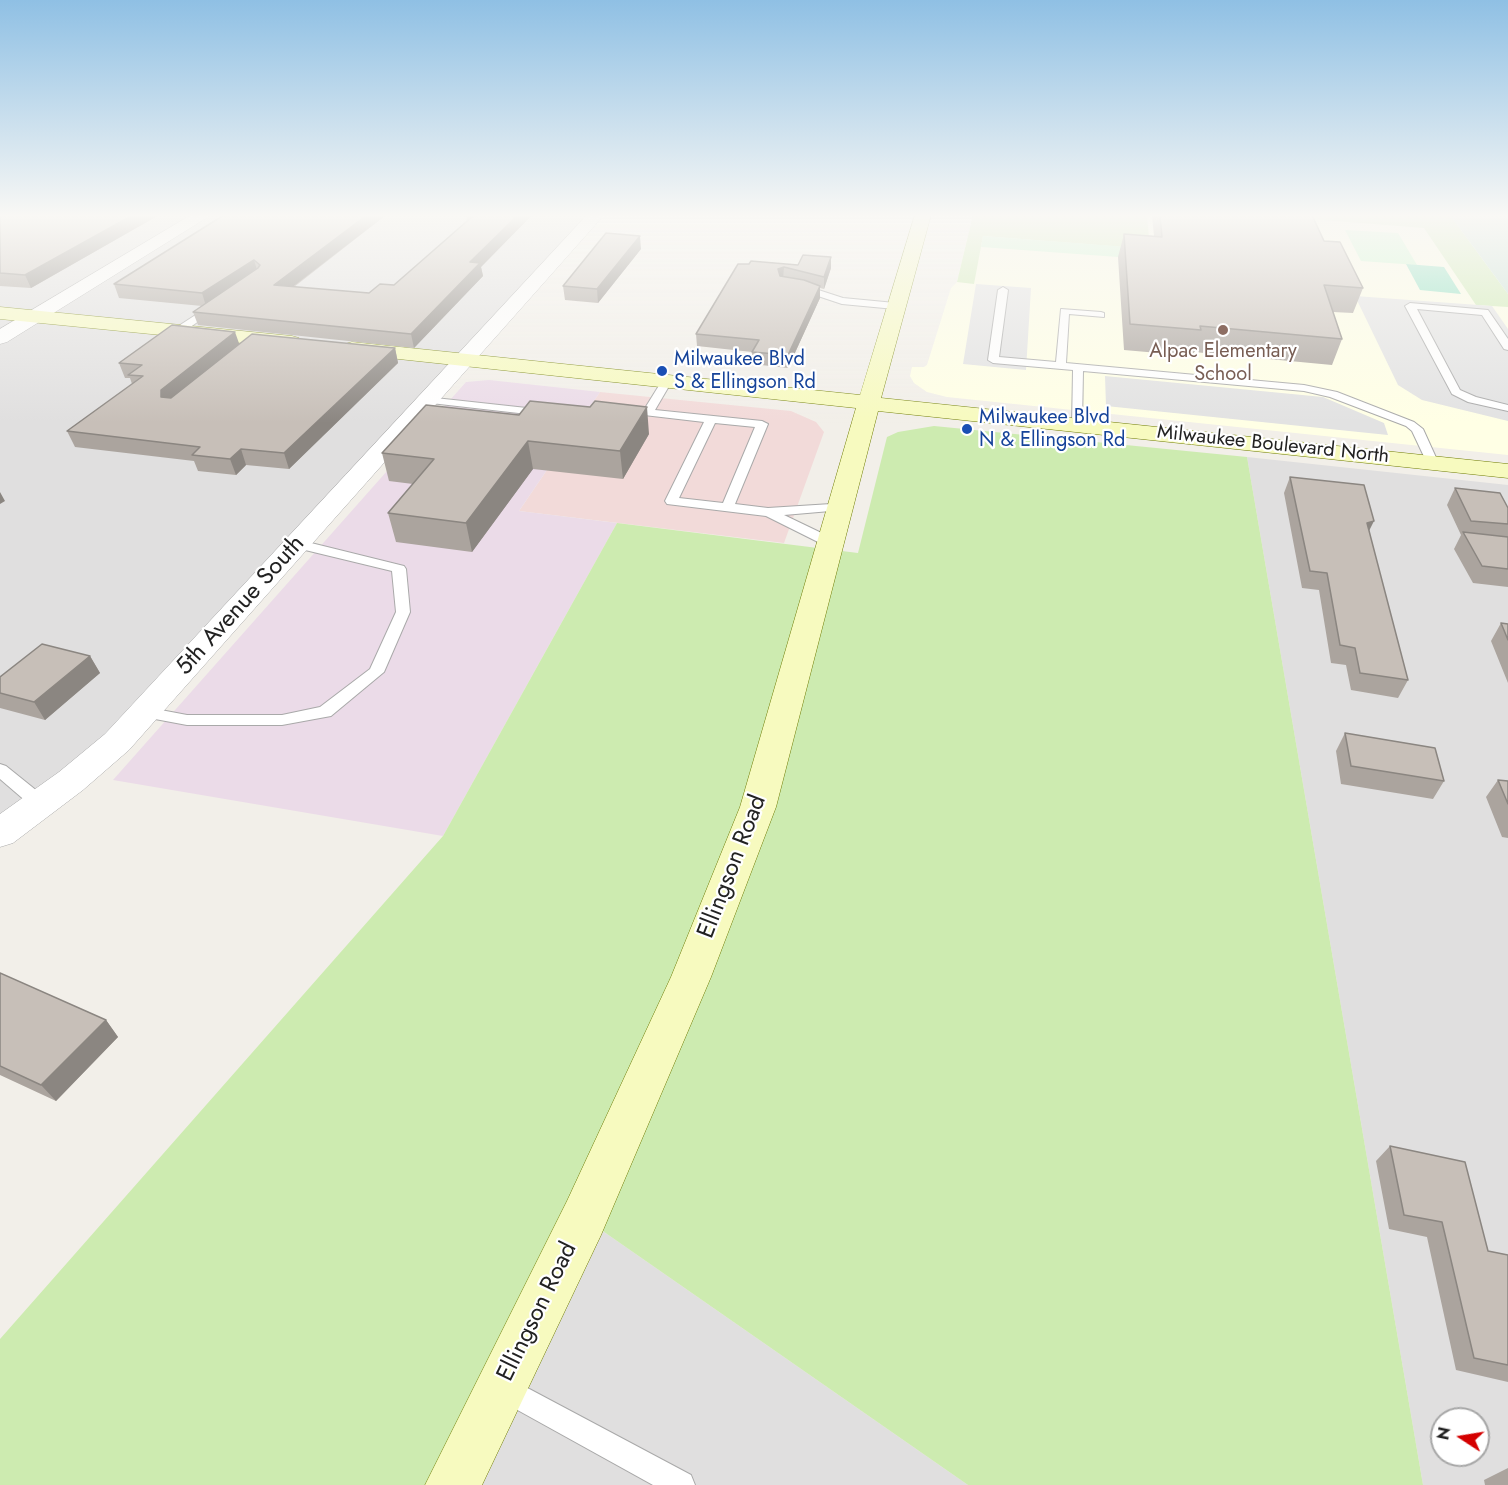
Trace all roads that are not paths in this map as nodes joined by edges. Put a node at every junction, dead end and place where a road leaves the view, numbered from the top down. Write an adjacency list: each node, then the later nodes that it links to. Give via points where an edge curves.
1 (88, 284): 10 (street)
2 (533, 284): 14 (street, 5th Avenue South)
3 (902, 284): 7 (street, Ellingson Road)
4 (794, 286): 7 (lane, via 842,301)
5 (1003, 290): 15 (lane, via 993,360)
6 (227, 297): 11 (lane)
7 (895, 306): 19 (street, Ellingson Road)
8 (0, 313): 10 (street, Milwaukee Boulevard North)
9 (1101, 315): 15 (lane, via 1064,311)
10 (36, 316): 11 (street, Milwaukee Boulevard North); 12 (street)
11 (178, 331): 14 (street, Milwaukee Boulevard North, via 251,345 322,345)
12 (0, 338)
13 (1508, 347): 20 (lane, via 1485,312 1410,306 1456,392)
14 (465, 360): 17 (street, Milwaukee Boulevard North); 18 (street, 5th Avenue South)
15 (1061, 366): 16 (lane)
16 (1078, 366): 23 (lane); 24 (lane, via 1327,392 1410,424 1417,429)
17 (667, 381): 19 (street, Milwaukee Boulevard North); 22 (lane, via 648,413)
18 (426, 400): 21 (lane); 29 (street, 5th Avenue South)
19 (870, 402): 23 (street, Milwaukee Boulevard North); 28 (street, Ellingson Road)
20 (1508, 408)
21 (556, 414)
22 (711, 419): 26 (lane, via 762,424); 26 (lane, via 671,501)
23 (1076, 424): 24 (street, Milwaukee Boulevard North)
24 (1432, 462): 25 (street, Milwaukee Boulevard North)
25 (1508, 471)
26 (727, 508): 27 (lane)
27 (768, 512): 28 (lane); 28 (lane)
28 (836, 525): 34 (street, Ellingson Road, via 758,807 691,977 584,1218)
29 (299, 541): 30 (street, 5th Avenue South); 30 (lane, via 399,569 403,612 376,672 325,712 282,720 187,720)
30 (145, 712): 32 (street, 5th Avenue South, via 109,748)
31 (0, 770): 32 (lane)
32 (41, 804): 33 (street, 5th Avenue South)
33 (0, 832)
34 (502, 1387): 35 (street, Ellingson Road); 36 (lane)
35 (453, 1485)
36 (681, 1485)

